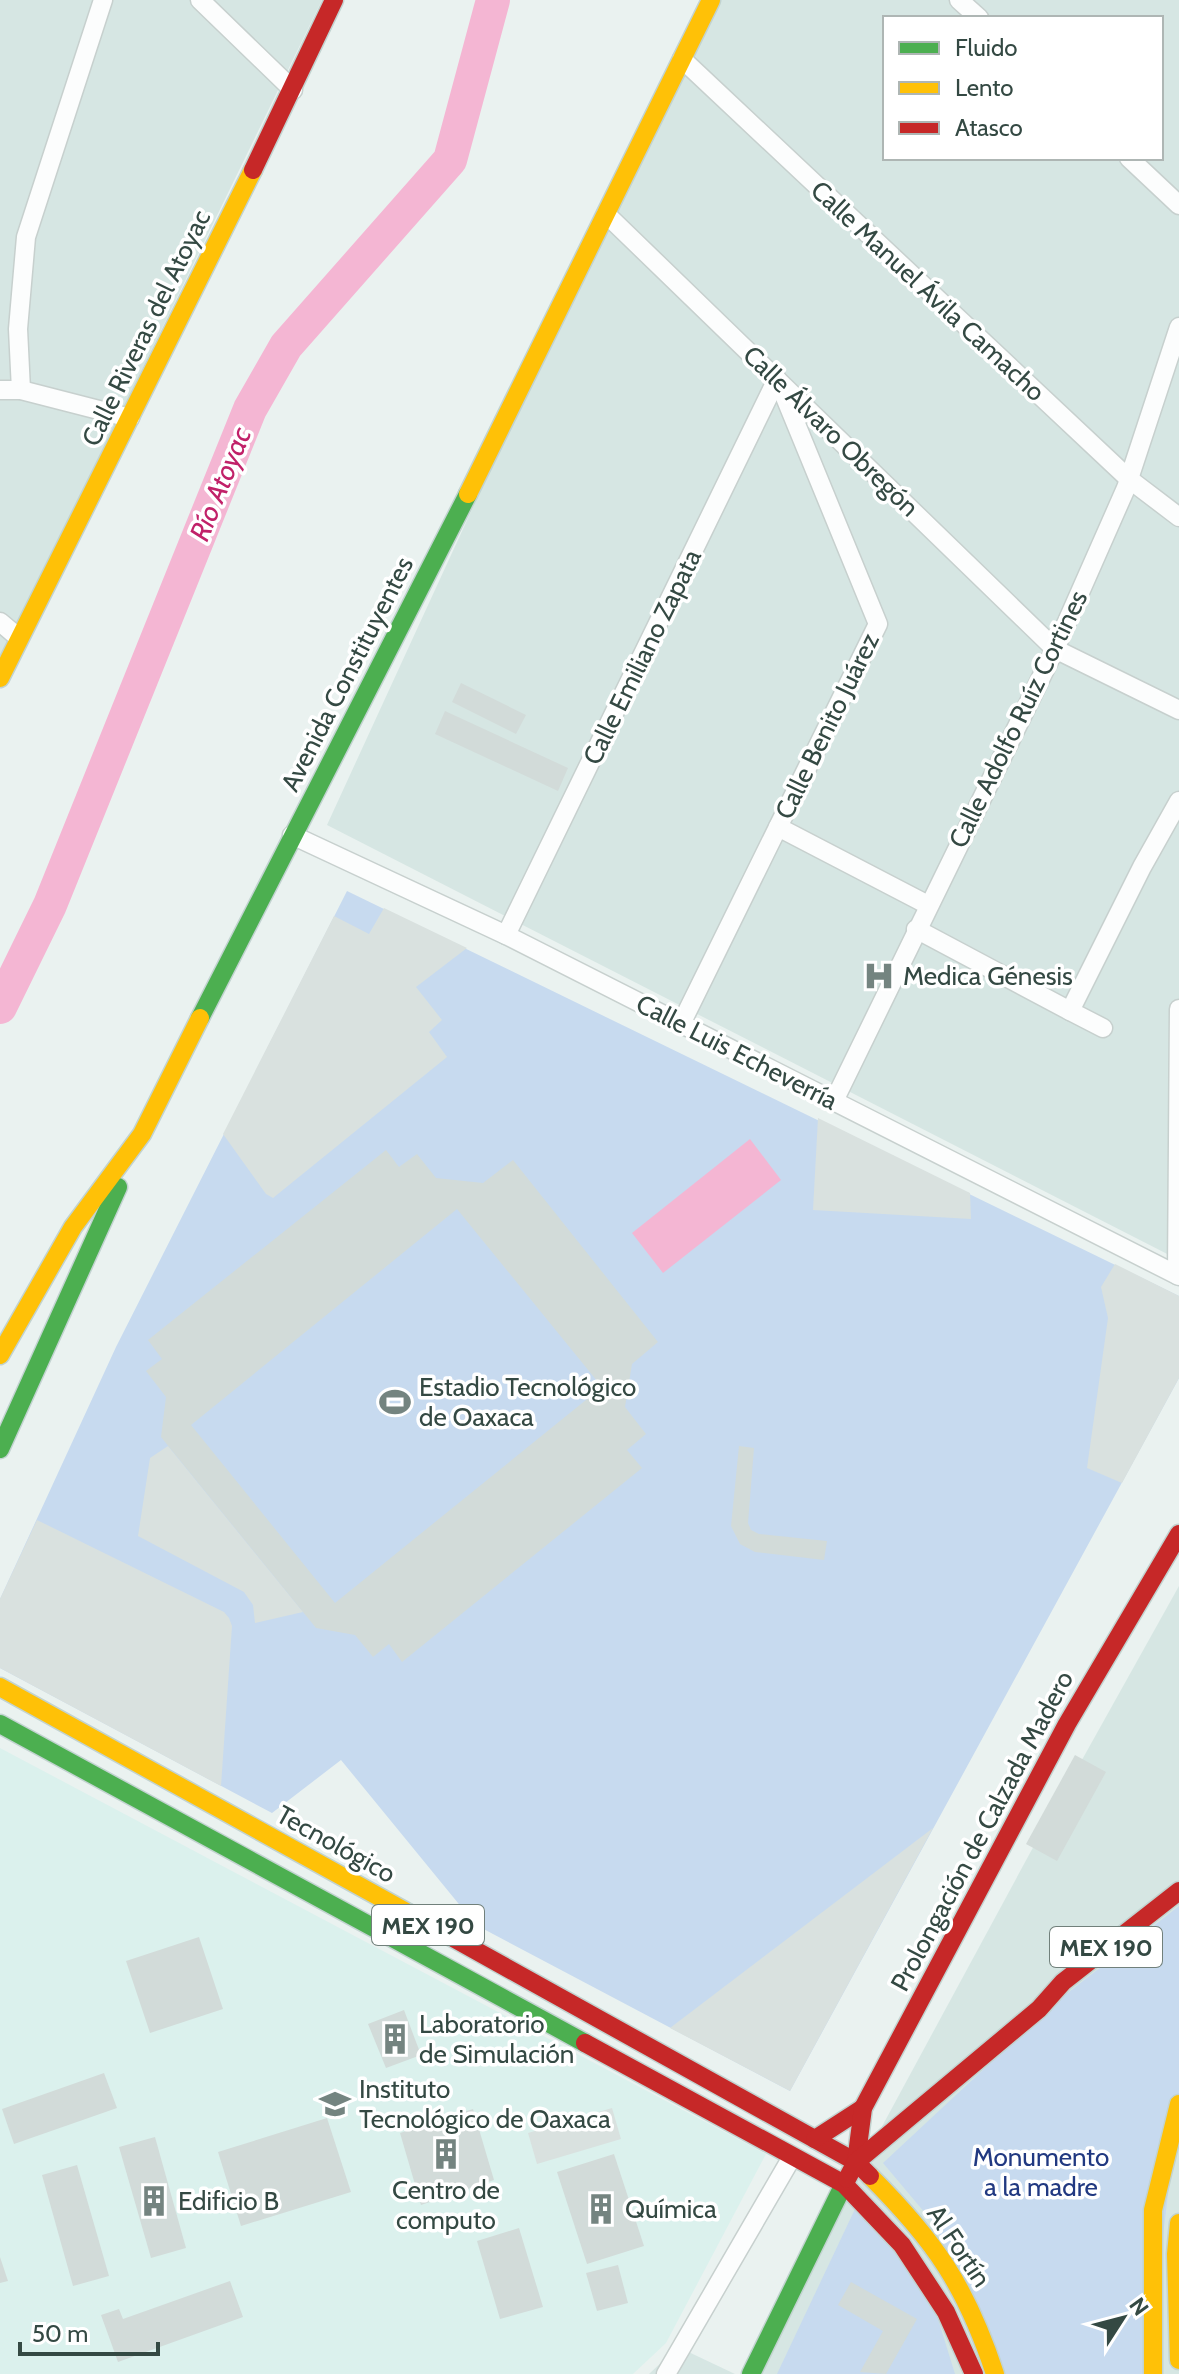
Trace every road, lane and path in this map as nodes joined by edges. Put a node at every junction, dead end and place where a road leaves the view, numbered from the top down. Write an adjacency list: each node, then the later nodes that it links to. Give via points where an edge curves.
1 (103, 0): 15 (street, via 26,237 18,329)
2 (200, 0): 8 (street)
3 (334, 0): 8 (main road, Calle Riveras del Atoyac)
4 (711, 0): 7 (main road, Avenida Constituyentes)
5 (959, 0): 6 (street)
6 (977, 16)
7 (682, 59): 11 (main road, Avenida Constituyentes); 17 (street, Calle Manuel Ávila Camacho)
8 (293, 90): 16 (main road, Calle Riveras del Atoyac)
9 (1131, 160): 10 (street)
10 (1179, 205)
11 (606, 214): 13 (street, Calle Álvaro Obregón); 26 (main road, Avenida Constituyentes, via 418,595)
12 (1179, 327): 17 (street, Calle Adolfo Ruíz Cortines)
13 (777, 379): 21 (street, Calle Álvaro Obregón); 25 (street, Calle Benito Juárez, via 878,624); 29 (street, Calle Emiliano Zapata)
14 (0, 390): 15 (street)
15 (21, 390): 16 (street)
16 (130, 418): 20 (main road, Calle Riveras del Atoyac)
17 (1129, 479): 18 (street, Calle Manuel Ávila Camacho); 21 (street, Calle Adolfo Ruíz Cortines)
18 (1179, 517)
19 (0, 622): 20 (street)
20 (19, 638): 22 (main road, Calle Riveras del Atoyac)
21 (1055, 649): 23 (street, Calle Álvaro Obregón); 27 (street, Calle Adolfo Ruíz Cortines)
22 (0, 678)
23 (1179, 710)
24 (1179, 801): 31 (street)
25 (778, 827): 27 (street); 32 (street, Calle Benito Juárez)
26 (292, 835): 29 (street, Calle Luis Echeverría); 35 (main road, Avenida Constituyentes)
27 (928, 905): 28 (street, Calle Adolfo Ruíz Cortines)
28 (916, 929): 31 (street); 34 (street, Calle Adolfo Ruíz Cortines)
29 (506, 935): 32 (street, Calle Luis Echeverría)
30 (1179, 1009): 36 (street)
31 (1070, 1011): 33 (street)
32 (681, 1024): 34 (street, Calle Luis Echeverría)
33 (1103, 1028)
34 (834, 1101): 36 (street, Calle Luis Echeverría)
35 (142, 1134): 37 (main road, Avenida Constituyentes, via 73,1227); 38 (main road)
36 (1178, 1276)
37 (0, 1355)
38 (0, 1449)
39 (1179, 1534): 48 (main road, Prolongación de Calzada Madero, via 1067,1724)
40 (0, 1687): 42 (main road, Tecnológico / MEX 190)
41 (0, 1724): 43 (main road, MEX 190)
42 (188, 1792): 43 (main road); 45 (main road, Tecnológico / MEX 190)
43 (174, 1819): 46 (main road, MEX 190)
44 (1179, 1891): 51 (main road, MEX 190, via 1063,1982 1039,2009)
45 (537, 1985): 46 (main road); 49 (main road, Tecnológico / MEX 190)
46 (524, 2010): 50 (main road, MEX 190)
47 (1179, 2104): 59 (main road, via 1153,2210)
48 (863, 2108): 49 (main road); 51 (main road, Prolongación de Calzada Madero)
49 (815, 2139): 51 (main road, Tecnológico / MEX 190)
50 (792, 2157): 52 (main road, MEX 190); 55 (street)
51 (856, 2162): 52 (main road); 58 (main road, Al Fortín / MEX 190, via 954,2275)
52 (844, 2184): 56 (main road); 57 (main road, Al Fortín / MEX 190, via 902,2245 946,2312)
53 (1179, 2223): 54 (main road)
54 (1179, 2360)
55 (666, 2374)
56 (751, 2374)
57 (974, 2374)
58 (995, 2374)
59 (1153, 2374)

